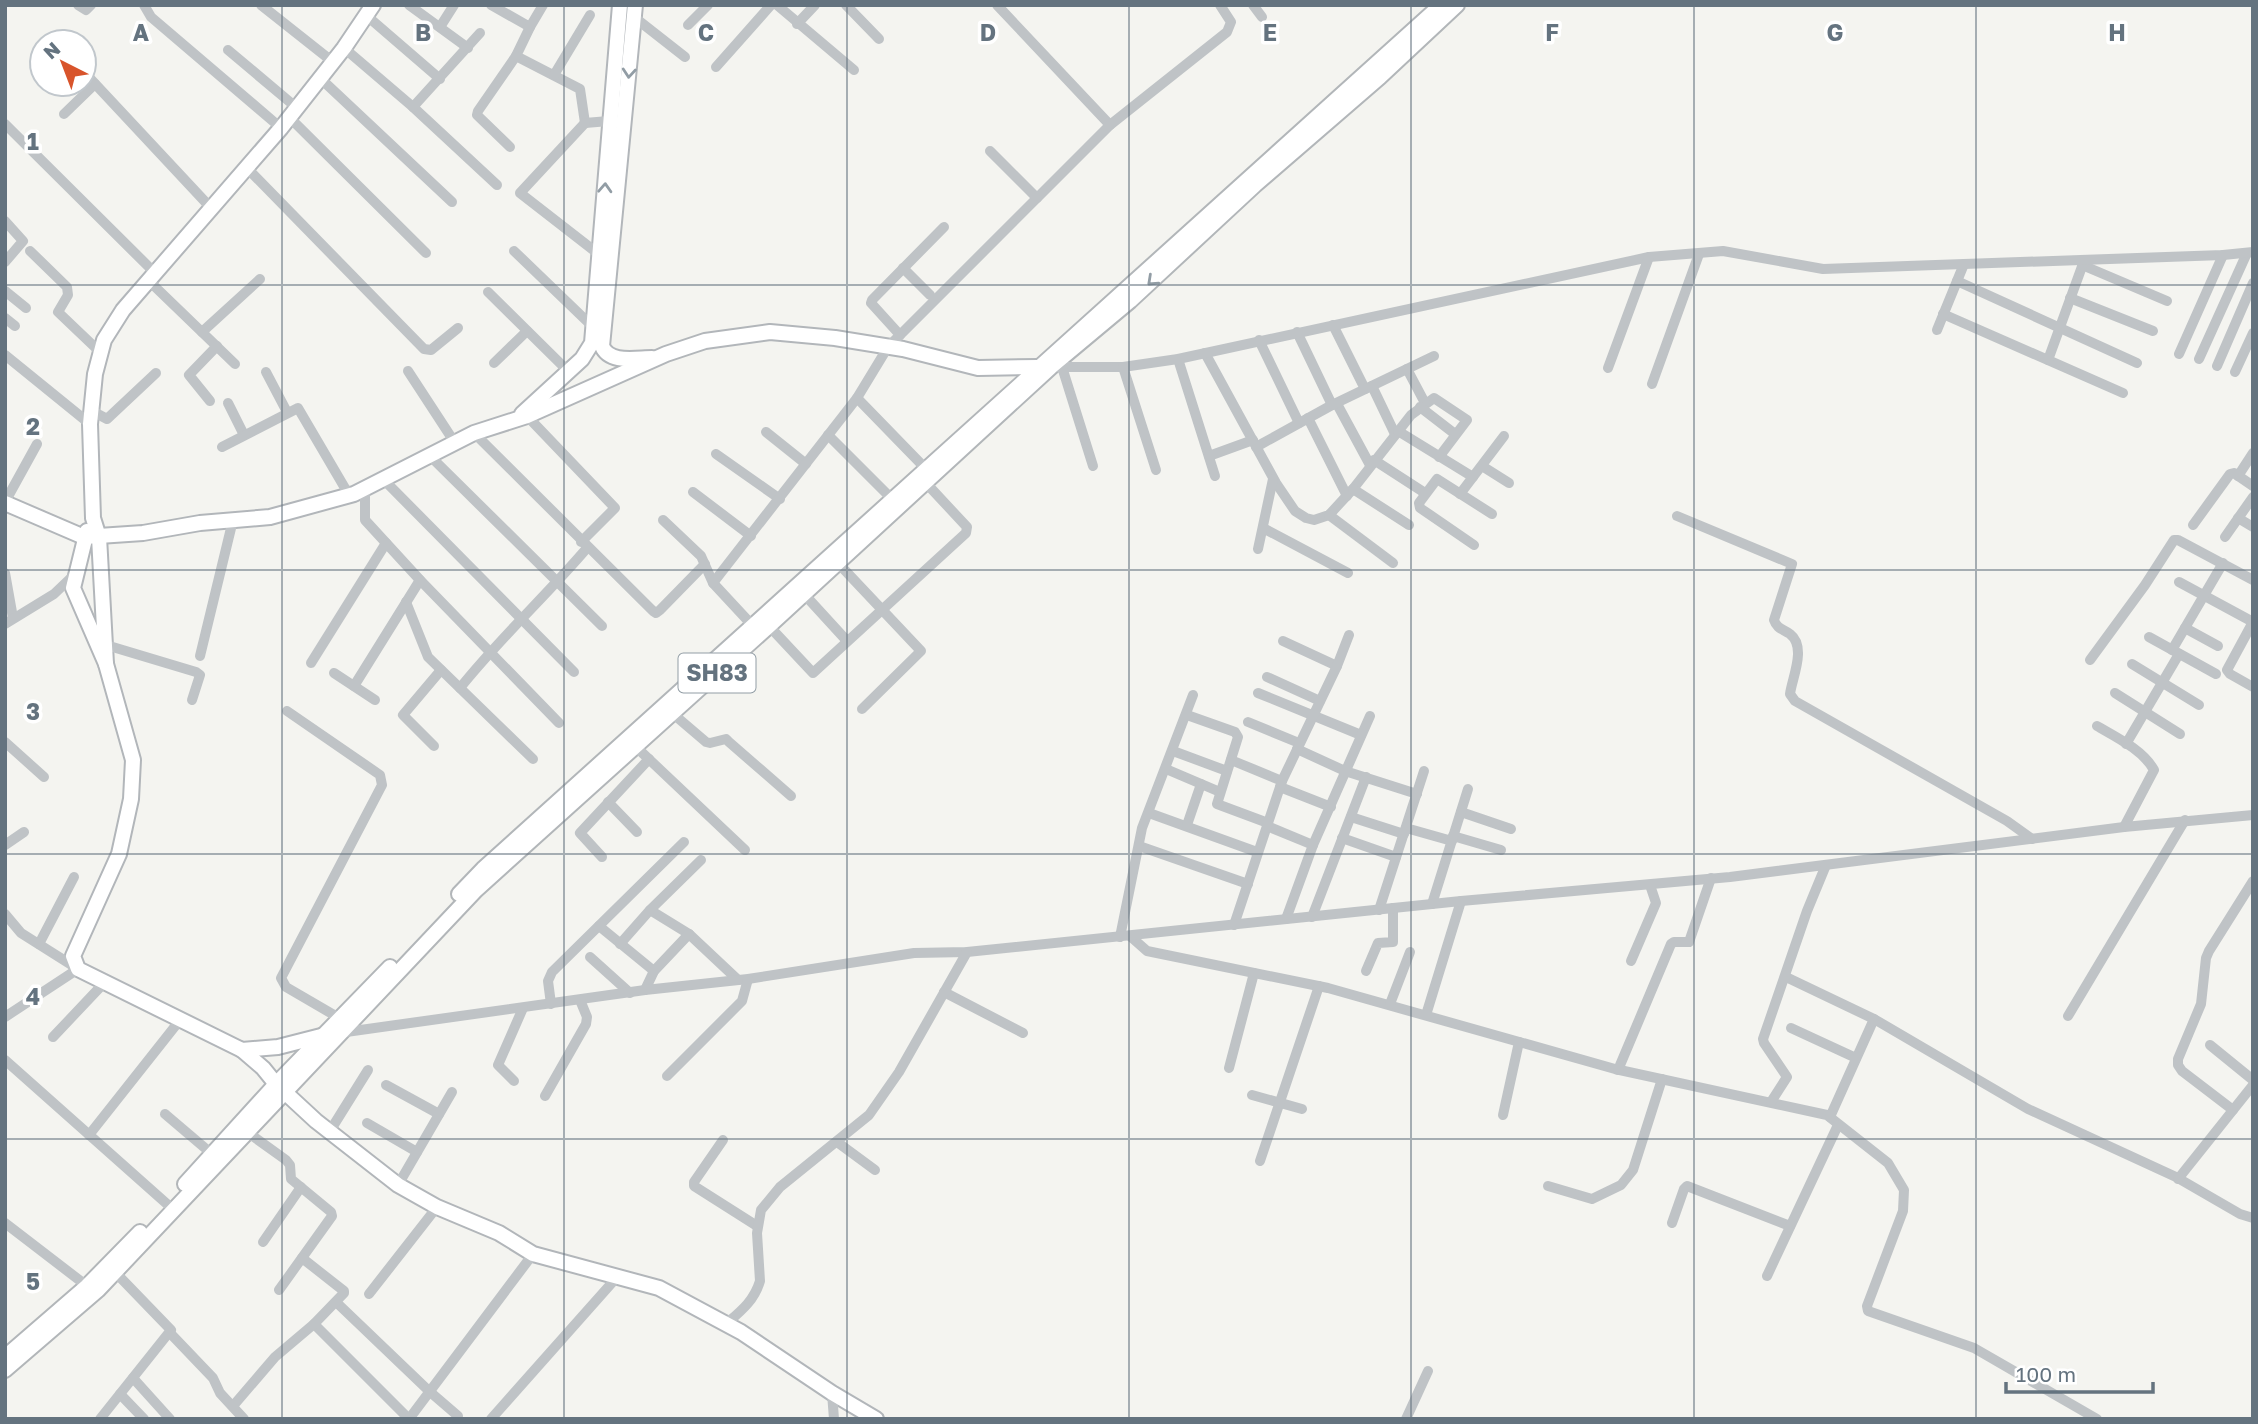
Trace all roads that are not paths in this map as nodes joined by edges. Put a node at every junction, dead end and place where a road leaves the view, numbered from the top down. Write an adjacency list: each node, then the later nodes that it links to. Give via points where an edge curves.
1 (78, 5): 2 (street, via 86,10)
2 (91, 5)
3 (144, 5): 45 (street, via 151,17)
4 (261, 5): 35 (street)
5 (409, 5): 26 (street)
6 (454, 5): 26 (street)
7 (491, 5): 27 (street)
8 (543, 5): 27 (street)
9 (620, 5): 46 (street)
10 (708, 5): 25 (street)
11 (771, 5): 36 (street)
12 (777, 5): 24 (street)
13 (815, 5): 24 (street)
14 (846, 5): 29 (street)
15 (998, 5): 49 (street)
16 (1220, 5): 49 (street, via 1231,22 1227,32)
17 (1253, 5): 23 (street)
18 (1441, 5): 54 (street, SH83)
19 (1457, 5): 54 (street, SH83, via 1380,77)
20 (370, 11): 30 (street); 40 (street)
21 (634, 11): 34 (street); 104 (street, one-way to 104, via 602,346 609,355 620,358)
22 (590, 15): 38 (street)
23 (1262, 17)
24 (797, 24): 37 (street)
25 (688, 25)
26 (440, 27): 31 (street)
27 (530, 27): 33 (street)
28 (481, 33): 31 (street)
29 (879, 39)
30 (344, 48): 35 (street); 43 (street)
31 (468, 48): 40 (street)
32 (228, 50): 45 (street)
33 (516, 56): 38 (street); 50 (street, via 477,115)
34 (685, 57)
35 (333, 62): 39 (street)
36 (716, 67)
37 (853, 70)
38 (554, 75): 47 (street, via 580,89)
39 (320, 78): 45 (street); 56 (street)
40 (440, 79): 43 (street)
41 (98, 87): 57 (street)
42 (81, 98): 44 (street)
43 (413, 107): 53 (street)
44 (64, 114)
45 (289, 117): 52 (street); 63 (street)
46 (609, 121): 47 (street); 66 (street, one-way to 46)
47 (585, 123): 66 (street, via 520,193)
48 (5, 124): 72 (street)
49 (1110, 125): 55 (street)
50 (510, 147)
51 (990, 151): 55 (street)
52 (246, 167): 57 (street); 86 (street, via 424,349 430,350)
53 (497, 185)
54 (1242, 191): 112 (street, SH83)
55 (1037, 198): 95 (street)
56 (452, 202)
57 (211, 208): 72 (street)
58 (5, 221): 68 (street, via 23,241)
59 (944, 227): 71 (street)
60 (30, 251): 99 (street, via 67,288 58,312)
61 (514, 251): 87 (street)
62 (2250, 252): 65 (street); 106 (street)
63 (426, 253)
64 (1699, 254): 67 (street); 70 (street, via 1723,251 1823,269); 121 (street)
65 (2223, 255): 69 (street); 101 (street)
66 (601, 256): 87 (street)
67 (1649, 257): 84 (street); 114 (street)
68 (5, 262)
69 (2083, 263): 70 (street); 79 (street); 80 (street)
70 (1964, 264): 74 (street)
71 (903, 268): 78 (street); 95 (street, via 871,303)
72 (151, 276): 92 (street); 99 (street, via 123,310)
73 (260, 279): 92 (street)
74 (1957, 281): 82 (street); 88 (street)
75 (2253, 283): 111 (street)
76 (5, 291): 81 (street)
77 (488, 292): 90 (street)
78 (930, 295)
79 (2070, 298): 88 (street); 91 (street)
80 (2167, 301)
81 (26, 308)
82 (1943, 314): 89 (street); 107 (street)
83 (5, 318): 85 (street)
84 (1333, 325): 93 (street); 122 (street)
85 (15, 326)
86 (458, 328)
87 (594, 328): 118 (street, via 589,350)
88 (2060, 329): 107 (street); 109 (street)
89 (1937, 330)
90 (527, 331): 108 (street); 118 (street)
91 (2153, 331)
92 (202, 332): 97 (street)
93 (1297, 332): 96 (street); 127 (street)
94 (2253, 333): 119 (street)
95 (900, 335): 98 (street)
96 (1259, 341): 100 (street); 132 (street)
97 (216, 346): 110 (street); 125 (street, via 190,375)
98 (888, 347): 104 (street, via 770,332 705,341); 112 (street, via 978,368); 124 (street)
99 (101, 353): 130 (street)
100 (1205, 353): 105 (street); 141 (street)
101 (2179, 354)
102 (5, 355): 130 (street)
103 (1434, 356): 115 (street)
104 (657, 358): 131 (street)
105 (1178, 359): 113 (street); 147 (street)
106 (2199, 359)
107 (2048, 360): 123 (street)
108 (494, 363)
109 (2137, 363)
110 (235, 364)
111 (2217, 366)
112 (1051, 367): 113 (street); 151 (street); 154 (street, SH83)
113 (1123, 367): 153 (street)
114 (1608, 368)
115 (1407, 369): 122 (street); 128 (street)
116 (408, 371): 140 (street)
117 (266, 372): 129 (street)
118 (569, 372): 131 (street)
119 (2235, 372)
120 (156, 373): 130 (street, via 107,419)
121 (1652, 384)
122 (1369, 388): 127 (street); 135 (street)
123 (2123, 393)
124 (857, 398): 138 (street); 154 (street)
125 (210, 401)
126 (228, 403): 137 (street)
127 (1335, 404): 132 (street); 149 (street)
128 (1422, 405): 135 (street); 136 (street); 136 (street, via 1438,398 1466,419)
129 (288, 412): 137 (street); 167 (street, via 301,410)
130 (91, 417): 183 (street)
131 (521, 418): 134 (street); 186 (street, via 615,508)
132 (1303, 420): 141 (street); 164 (street)
133 (765, 432): 150 (street)
134 (474, 433): 140 (street); 186 (street)
135 (1397, 433): 148 (street); 149 (street)
136 (1455, 434): 148 (street)
137 (244, 435): 143 (street)
138 (828, 435): 150 (street); 170 (street)
139 (1504, 436): 152 (street)
140 (455, 443): 146 (street)
141 (1255, 443): 147 (street); 159 (street)
142 (37, 444): 171 (street)
143 (222, 447)
144 (2253, 453): 156 (street)
145 (716, 454): 169 (street)
146 (430, 456): 158 (street); 198 (street)
147 (1209, 456): 155 (street)
148 (1439, 457): 157 (street)
149 (1372, 463): 164 (street); 165 (street)
150 (806, 464): 169 (street)
151 (1093, 466)
152 (1482, 466): 157 (street); 160 (street)
153 (1156, 470)
154 (926, 476): 170 (street, SH83); 189 (street, SH83); 208 (street, via 968,530)
155 (1215, 476)
156 (2238, 476): 161 (street); 179 (street, via 2229,475)
157 (1473, 477): 166 (street)
158 (383, 479): 162 (street); 209 (street)
159 (1273, 479): 173 (street, via 1295,511 1314,520); 181 (street)
160 (1509, 483)
161 (2253, 486)
162 (365, 489): 167 (street); 185 (street, via 365,520)
163 (693, 492): 182 (street)
164 (1350, 492): 173 (street); 178 (street)
165 (1425, 493): 166 (street, via 1437,480); 187 (street, via 1420,508)
166 (1461, 494): 172 (street)
167 (349, 495): 176 (street, via 270,517)
168 (2253, 497): 175 (street)
169 (780, 499): 182 (street)
170 (892, 499): 212 (street, SH83)
171 (5, 502): 183 (street)
172 (1492, 514)
173 (1329, 515): 190 (street)
174 (1677, 516): 295 (street, via 1792,564 1774,620 1792,636 1797,651 1790,694 1795,701)
175 (2238, 519): 180 (street); 184 (street)
176 (233, 520): 183 (street); 224 (street)
177 (663, 520): 191 (street)
178 (1409, 525)
179 (2193, 525)
180 (2253, 527)
181 (1263, 528): 188 (street); 195 (street)
182 (751, 536): 200 (street)
183 (91, 537): 194 (street); 201 (street)
184 (2225, 537)
185 (386, 544): 196 (street); 226 (street)
186 (584, 545): 191 (street, via 656,613); 198 (street)
187 (1474, 545)
188 (1258, 549)
189 (838, 563): 203 (street, SH83); 208 (street)
190 (1393, 563)
191 (705, 564): 200 (street)
192 (2223, 564): 197 (street); 204 (street); 225 (street, via 2174,540)
193 (5, 573): 210 (street)
194 (76, 573): 202 (street); 210 (street, via 54,594)
195 (1348, 573)
196 (420, 580): 206 (street); 222 (street)
197 (2253, 580)
198 (558, 582): 209 (street); 213 (street)
199 (2179, 582): 204 (street)
200 (713, 583): 212 (street)
201 (100, 586): 202 (street); 205 (street)
202 (73, 588): 207 (street)
203 (804, 594): 214 (street, SH83); 218 (street)
204 (2204, 595): 211 (street); 215 (street)
205 (102, 601): 207 (street); 220 (street)
206 (406, 602): 230 (street, via 424,651); 236 (street)
207 (80, 605): 227 (street)
208 (882, 608): 218 (street); 246 (street, via 921,651)
209 (522, 619): 222 (street); 231 (street)
210 (9, 621)
211 (2253, 622): 237 (street, via 2227,670)
212 (752, 625): 350 (street, SH83, via 483,869)
213 (602, 626)
214 (769, 626): 218 (street, via 813,673); 249 (street, SH83)
215 (2185, 628): 221 (street); 223 (street)
216 (1349, 635): 229 (street)
217 (2149, 637): 223 (street)
218 (847, 641)
219 (1283, 641): 229 (street)
220 (106, 645): 227 (street); 242 (street, via 196,672 200,679)
221 (2218, 646)
222 (490, 651): 238 (street); 254 (street)
223 (2175, 652): 233 (street); 235 (street)
224 (200, 656)
225 (2090, 660)
226 (311, 663)
227 (106, 664): 330 (street, via 133,760 131,799 119,854 73,956)
228 (2132, 664): 235 (street)
229 (1337, 666): 244 (street)
230 (441, 670): 238 (street); 260 (street, via 403,715)
231 (574, 672)
232 (334, 673): 236 (street)
233 (2216, 674)
234 (1266, 677): 244 (street)
235 (2163, 682): 245 (street); 248 (street)
236 (354, 686): 243 (street)
237 (2253, 687)
238 (460, 688): 264 (street)
239 (1258, 693): 252 (street)
240 (2115, 693): 248 (street)
241 (1193, 695): 250 (street)
242 (192, 699)
243 (375, 700)
244 (1320, 701): 252 (street)
245 (2199, 705)
246 (862, 709)
247 (287, 711): 350 (street, via 383,780 281,978 286,987)
248 (2146, 712): 256 (street); 259 (street)
249 (672, 713): 261 (street, SH83); 278 (street, via 706,742 726,739)
250 (1187, 715): 263 (street); 266 (street, via 1235,732 1238,740)
251 (1370, 716): 257 (street)
252 (1312, 717): 257 (street); 262 (street)
253 (1248, 722): 262 (street)
254 (559, 723)
255 (2097, 726): 259 (street)
256 (2180, 734)
257 (1361, 735): 269 (street)
258 (5, 742): 271 (street)
259 (2126, 744): 288 (street, via 2151,764 2154,773)
260 (434, 746)
261 (635, 746): 265 (street); 350 (street, SH83, via 476,890)
262 (1298, 746): 269 (street); 274 (street)
263 (1173, 751): 267 (street); 268 (street)
264 (533, 759)
265 (649, 759): 279 (street); 300 (street)
266 (1231, 760): 268 (street); 274 (street)
267 (1166, 769): 273 (street); 282 (street)
268 (1227, 771): 276 (street)
269 (1345, 771): 272 (street); 280 (street)
270 (1424, 771): 277 (street)
271 (44, 777)
272 (1366, 777): 277 (street); 284 (street)
273 (1201, 784): 276 (street); 287 (street)
274 (1281, 784): 280 (street); 286 (street)
275 (1468, 789): 281 (street)
276 (1220, 792): 286 (street, via 1217,804)
277 (1417, 794): 290 (street)
278 (791, 796)
279 (608, 802): 292 (street); 303 (street, via 580,833)
280 (1331, 807): 298 (street)
281 (1461, 812): 289 (street); 294 (street)
282 (1149, 813): 287 (street); 299 (street)
283 (2253, 815): 285 (street)
284 (1351, 817): 290 (street); 293 (street)
285 (2185, 820): 288 (street); 346 (street)
286 (1267, 824): 298 (street); 302 (street)
287 (1187, 825): 302 (street)
288 (2124, 827): 295 (street)
289 (1511, 829)
290 (1405, 831): 294 (street); 304 (street)
291 (24, 832): 297 (street)
292 (637, 832)
293 (1342, 838): 304 (street); 318 (street)
294 (1453, 838): 301 (street); 313 (street)
295 (2032, 839): 306 (street)
296 (684, 842): 321 (street)
297 (5, 845)
298 (1312, 845): 319 (street)
299 (1139, 846): 310 (street); 323 (street)
300 (744, 849)
301 (1501, 850)
302 (1257, 852): 310 (street)
303 (602, 857)
304 (1396, 857): 316 (street)
305 (701, 860): 315 (street)
306 (1826, 865): 308 (street); 334 (street)
307 (74, 877): 324 (street)
308 (1711, 878): 311 (street); 362 (street, via 1689,942 1671,944)
309 (2253, 881): 375 (street, via 2207,955 2201,1004 2178,1059 2182,1071)
310 (1248, 884): 320 (street)
311 (1650, 885): 312 (street); 329 (street, via 1656,903)
312 (1461, 901): 313 (street); 345 (street)
313 (1432, 904): 314 (street)
314 (1393, 908): 316 (street); 332 (street, via 1393,942 1378,943)
315 (650, 910): 322 (street); 325 (street)
316 (1379, 910): 318 (street)
317 (5, 914): 324 (street, via 21,933)
318 (1312, 917): 319 (street)
319 (1286, 919): 320 (street)
320 (1234, 925): 323 (street)
321 (599, 926): 325 (street); 342 (street, via 549,977)
322 (689, 934): 331 (street); 335 (street)
323 (1125, 937): 326 (street); 333 (street, via 1147,951)
324 (39, 944): 330 (street)
325 (620, 944): 331 (street)
326 (967, 952): 335 (street, via 914,953); 339 (street)
327 (1410, 952): 343 (street)
328 (590, 957): 340 (street)
329 (1631, 961)
330 (78, 970): 336 (street); 347 (street)
331 (654, 971): 338 (street)
332 (1366, 971)
333 (1254, 973): 337 (street); 360 (street)
334 (1786, 977): 348 (street); 373 (street, via 1763,1039 1787,1077)
335 (743, 979): 338 (street); 363 (street, via 742,1001)
336 (104, 983): 349 (street); 354 (street)
337 (1319, 986): 343 (street); 372 (street)
338 (645, 990): 340 (street)
339 (944, 992): 352 (street); 385 (street, via 874,1107)
340 (630, 993): 341 (street)
341 (580, 1000): 342 (street); 371 (street, via 586,1024)
342 (551, 1004): 344 (street)
343 (1390, 1004): 345 (street)
344 (523, 1007): 350 (street); 365 (street, via 498,1065)
345 (1426, 1015): 355 (street)
346 (2068, 1016)
347 (5, 1017)
348 (1874, 1019): 358 (street); 390 (street, via 2028,1110)
349 (180, 1020): 357 (street); 383 (street)
350 (341, 1026): 353 (street, SH83); 368 (street, SH83)
351 (1790, 1028): 358 (street)
352 (1023, 1032)
353 (325, 1035): 357 (street); 368 (street, SH83)
354 (53, 1037)
355 (1519, 1042): 362 (street); 378 (street)
356 (2210, 1045): 366 (street)
357 (242, 1050): 368 (street)
358 (1856, 1058): 379 (street)
359 (5, 1060): 383 (street)
360 (1229, 1068)
361 (368, 1070): 381 (street)
362 (1618, 1070): 364 (street)
363 (667, 1076)
364 (1662, 1079): 373 (street); 392 (street, via 1626,1181 1592,1199)
365 (514, 1081)
366 (2253, 1082): 375 (street)
367 (386, 1085): 377 (street)
368 (280, 1088): 381 (street); 382 (street, SH83); 387 (street, SH83)
369 (453, 1093): 377 (street)
370 (1252, 1095): 372 (street)
371 (545, 1096)
372 (1280, 1102): 374 (street); 388 (street)
373 (1771, 1102): 379 (street)
374 (1302, 1109)
375 (2233, 1110): 390 (street)
376 (165, 1114): 387 (street)
377 (439, 1114): 386 (street)
378 (1503, 1115)
379 (1834, 1121): 400 (street); 432 (street, via 1874,1149 1904,1190 1903,1211 1868,1311 1974,1348)
380 (367, 1123): 386 (street)
381 (330, 1131): 391 (street)
382 (247, 1132): 393 (street, via 286,1160 290,1177); 404 (street, SH83)
383 (89, 1135): 394 (street)
384 (723, 1140): 399 (street, via 694,1186)
385 (837, 1142): 389 (street); 399 (street, via 768,1199)
386 (417, 1152): 391 (street)
387 (212, 1154): 394 (street, SH83)
388 (1260, 1161)
389 (875, 1170)
390 (2179, 1179): 396 (street)
391 (398, 1185): 395 (street)
392 (1548, 1186)
393 (301, 1187): 401 (street); 403 (street, via 332,1216)
394 (167, 1204): 407 (street, SH83)
395 (438, 1207): 402 (street, via 499,1233); 409 (street)
396 (2253, 1217)
397 (5, 1223): 407 (street)
398 (1672, 1223): 400 (street, via 1687,1186)
399 (757, 1226): 412 (street, via 758,1290 747,1307)
400 (1790, 1226): 406 (street)
401 (263, 1241)
402 (533, 1254): 405 (street); 418 (street)
403 (302, 1258): 408 (street); 410 (street, via 344,1291)
404 (115, 1272): 413 (street, via 169,1326); 415 (street, SH83)
405 (618, 1276): 412 (street, via 659,1288); 428 (street)
406 (1767, 1276)
407 (87, 1286): 414 (street, SH83)
408 (279, 1290)
409 (369, 1294)
410 (336, 1302): 411 (street); 418 (street)
411 (314, 1324): 421 (street, via 270,1363); 427 (street)
412 (726, 1324): 419 (street)
413 (170, 1333): 417 (street); 421 (street)
414 (5, 1357)
415 (5, 1370)
416 (1428, 1371): 431 (street)
417 (133, 1378): 420 (street); 425 (street)
418 (429, 1391): 422 (street); 427 (street)
419 (832, 1393): 429 (street); 430 (street)
420 (120, 1394): 423 (street); 424 (street)
421 (233, 1406): 426 (street)
422 (458, 1416)
423 (100, 1419)
424 (144, 1419)
425 (170, 1419)
426 (244, 1419)
427 (409, 1419)
428 (491, 1419)
429 (834, 1419)
430 (876, 1419)
431 (1406, 1419)
432 (2097, 1419)

